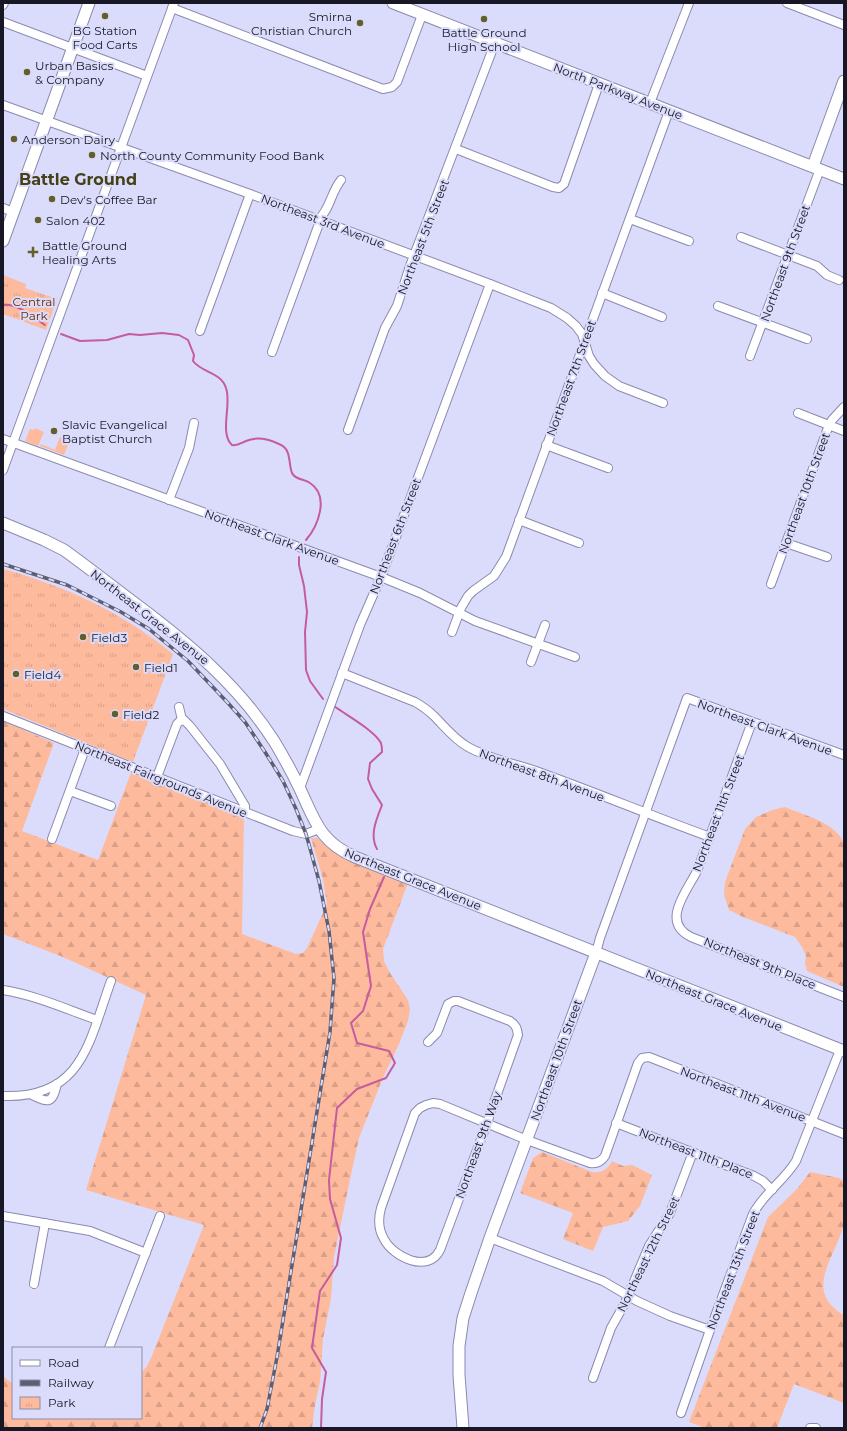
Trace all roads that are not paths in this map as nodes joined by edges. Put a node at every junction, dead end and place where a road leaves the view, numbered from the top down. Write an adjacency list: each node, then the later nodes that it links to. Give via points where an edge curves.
1 (89, 3): 10 (main road)
2 (393, 3): 6 (main road, North Parkway Avenue)
3 (689, 3): 14 (street)
4 (787, 3): 8 (street)
5 (173, 6): 6 (street, via 380,89 388,89 397,82); 11 (street)
6 (422, 15): 9 (main road, North Parkway Avenue)
7 (3, 22): 10 (street)
8 (844, 25)
9 (495, 43): 13 (main road, North Parkway Avenue); 19 (street, Northeast 5th Street)
10 (72, 48): 11 (street); 17 (main road)
11 (147, 76): 18 (street)
12 (844, 80): 20 (main road)
13 (599, 84): 14 (main road, North Parkway Avenue); 19 (street, via 564,184 560,188)
14 (650, 103): 16 (main road, North Parkway Avenue)
15 (3, 105): 17 (street, Northeast 3rd Avenue)
16 (669, 111): 20 (main road, North Parkway Avenue); 25 (street, Northeast 7th Street)
17 (46, 121): 18 (street, Northeast 3rd Avenue); 24 (main road)
18 (121, 147): 23 (street, Northeast 3rd Avenue); 51 (street)
19 (456, 149): 31 (street, Northeast 5th Street)
20 (816, 168): 21 (main road, North Parkway Avenue); 30 (street, Northeast 9th Street)
21 (844, 179)
22 (340, 180): 26 (street)
23 (250, 194): 26 (street, Northeast 3rd Avenue); 38 (street)
24 (8, 210): 28 (main road)
25 (630, 219): 29 (street); 34 (street, Northeast 7th Street)
26 (319, 220): 31 (street, Northeast 3rd Avenue); 41 (street)
27 (741, 237): 30 (street)
28 (3, 241)
29 (689, 241)
30 (788, 255): 32 (street, via 817,266 827,276); 37 (street, Northeast 9th Street)
31 (415, 256): 33 (street, Northeast 3rd Avenue); 48 (street, Northeast 5th Street, via 397,306 385,328)
32 (839, 280)
33 (490, 284): 40 (street, Northeast 3rd Avenue, via 561,314 576,326 582,334); 61 (street, Northeast 6th Street)
34 (602, 293): 36 (street); 40 (street, Northeast 7th Street)
35 (718, 306): 37 (street)
36 (662, 317)
37 (763, 323): 39 (street); 42 (street, Northeast 9th Street)
38 (200, 331)
39 (808, 339)
40 (584, 343): 43 (street, Northeast 3rd Avenue, via 594,364 612,381 632,392); 52 (street, Northeast 7th Street)
41 (272, 352)
42 (750, 356)
43 (663, 403)
44 (844, 407): 47 (street, Northeast 10th Street)
45 (798, 413): 47 (street)
46 (194, 423): 55 (street, via 189,448)
47 (829, 425): 49 (street); 58 (street, Northeast 10th Street)
48 (348, 430)
49 (844, 431)
50 (3, 439): 51 (street, Northeast Clark Avenue)
51 (12, 443): 54 (street); 55 (street, Northeast Clark Avenue)
52 (546, 445): 53 (street); 56 (street, Northeast 7th Street)
53 (608, 468)
54 (3, 470)
55 (169, 500): 61 (street, Northeast Clark Avenue)
56 (519, 520): 59 (street); 63 (street, Northeast 7th Street, via 506,557 498,571 468,596)
57 (3, 524): 78 (main road, Northeast Grace Avenue, via 64,550 196,651 253,712)
58 (786, 542): 60 (street); 62 (street, Northeast 10th Street)
59 (579, 543)
60 (827, 557)
61 (381, 577): 63 (street, Northeast Clark Avenue, via 420,593); 69 (street, Northeast 6th Street)
62 (771, 584)
63 (459, 614): 65 (street, Northeast 7th Street); 66 (street, Northeast Clark Avenue)
64 (545, 625): 66 (street)
65 (452, 632)
66 (538, 644): 67 (street, Northeast Clark Avenue); 68 (street)
67 (575, 657)
68 (531, 662)
69 (342, 673): 78 (street, Northeast 6th Street); 82 (street, Northeast 8th Avenue, via 425,708 454,737 477,751)
70 (687, 698): 74 (street, Northeast Clark Avenue); 82 (street, Northeast 10th Street)
71 (179, 707): 73 (street)
72 (3, 716): 75 (street, Northeast Fairgrounds Avenue)
73 (182, 720): 77 (street, via 177,724); 81 (street, via 188,723 220,764 245,806)
74 (752, 722): 76 (street, Northeast Clark Avenue); 84 (street, Northeast 11th Street)
75 (85, 749): 77 (street, Northeast Fairgrounds Avenue); 79 (street)
76 (844, 755)
77 (157, 777): 81 (street, Northeast Fairgrounds Avenue)
78 (300, 788): 83 (main road, Northeast Grace Avenue)
79 (70, 790): 80 (street); 85 (street)
80 (111, 806)
81 (245, 812): 83 (street, Northeast Fairgrounds Avenue, via 293,832 306,834)
82 (645, 813): 84 (street, Northeast 8th Avenue); 87 (street, Northeast 10th Street)
83 (319, 829): 87 (main road, Northeast Grace Avenue, via 327,839 347,853)
84 (710, 837): 86 (street, Northeast 11th Street, via 697,871 677,910)
85 (52, 838)
86 (679, 926): 90 (street, Northeast 9th Place, via 691,936)
87 (596, 953): 93 (main road, Northeast Grace Avenue); 99 (main road, Northeast 10th Street)
88 (111, 981): 91 (street)
89 (3, 990): 91 (street, via 25,994)
90 (844, 997)
91 (97, 1020): 94 (street, via 86,1050 70,1074 42,1092)
92 (428, 1042): 96 (street, Northeast 9th Way, via 437,1033 448,1004 454,1001 515,1024 518,1035)
93 (842, 1050): 95 (street, Northeast 13th Street)
94 (3, 1096)
95 (811, 1121): 97 (street, Northeast 11th Avenue, via 652,1058 642,1058 636,1066); 98 (street, Northeast 11th Avenue); 101 (street, Northeast 13th Street, via 796,1162)
96 (487, 1123): 96 (street, Northeast 9th Way, via 433,1103 420,1108 416,1113 381,1208 379,1224 384,1240 395,1252 422,1262 432,1259 440,1250); 99 (street)
97 (616, 1123): 99 (street, via 605,1156 597,1163); 100 (street, Northeast 11th Place)
98 (844, 1134)
99 (527, 1140): 105 (main road, Northeast 10th Street)
100 (693, 1152): 101 (street, Northeast 11th Place, via 754,1176); 108 (street, Northeast 12th Street, via 670,1213 649,1246)
101 (772, 1190): 109 (street, Northeast 13th Street, via 752,1214)
102 (3, 1216): 104 (street)
103 (160, 1216): 106 (street)
104 (45, 1223): 106 (street, via 90,1231); 107 (street)
105 (490, 1238): 108 (street, via 603,1281); 113 (main road, Northeast 10th Street, via 471,1293 459,1346)
106 (146, 1253): 110 (street)
107 (34, 1284)
108 (628, 1295): 109 (street, via 670,1316); 111 (street, Northeast 12th Street, via 608,1336)
109 (710, 1330): 112 (street, Northeast 13th Street)
110 (109, 1347)
111 (593, 1378)
112 (681, 1413)
113 (463, 1428)
114 (810, 1428): 115 (street)
115 (816, 1428)

